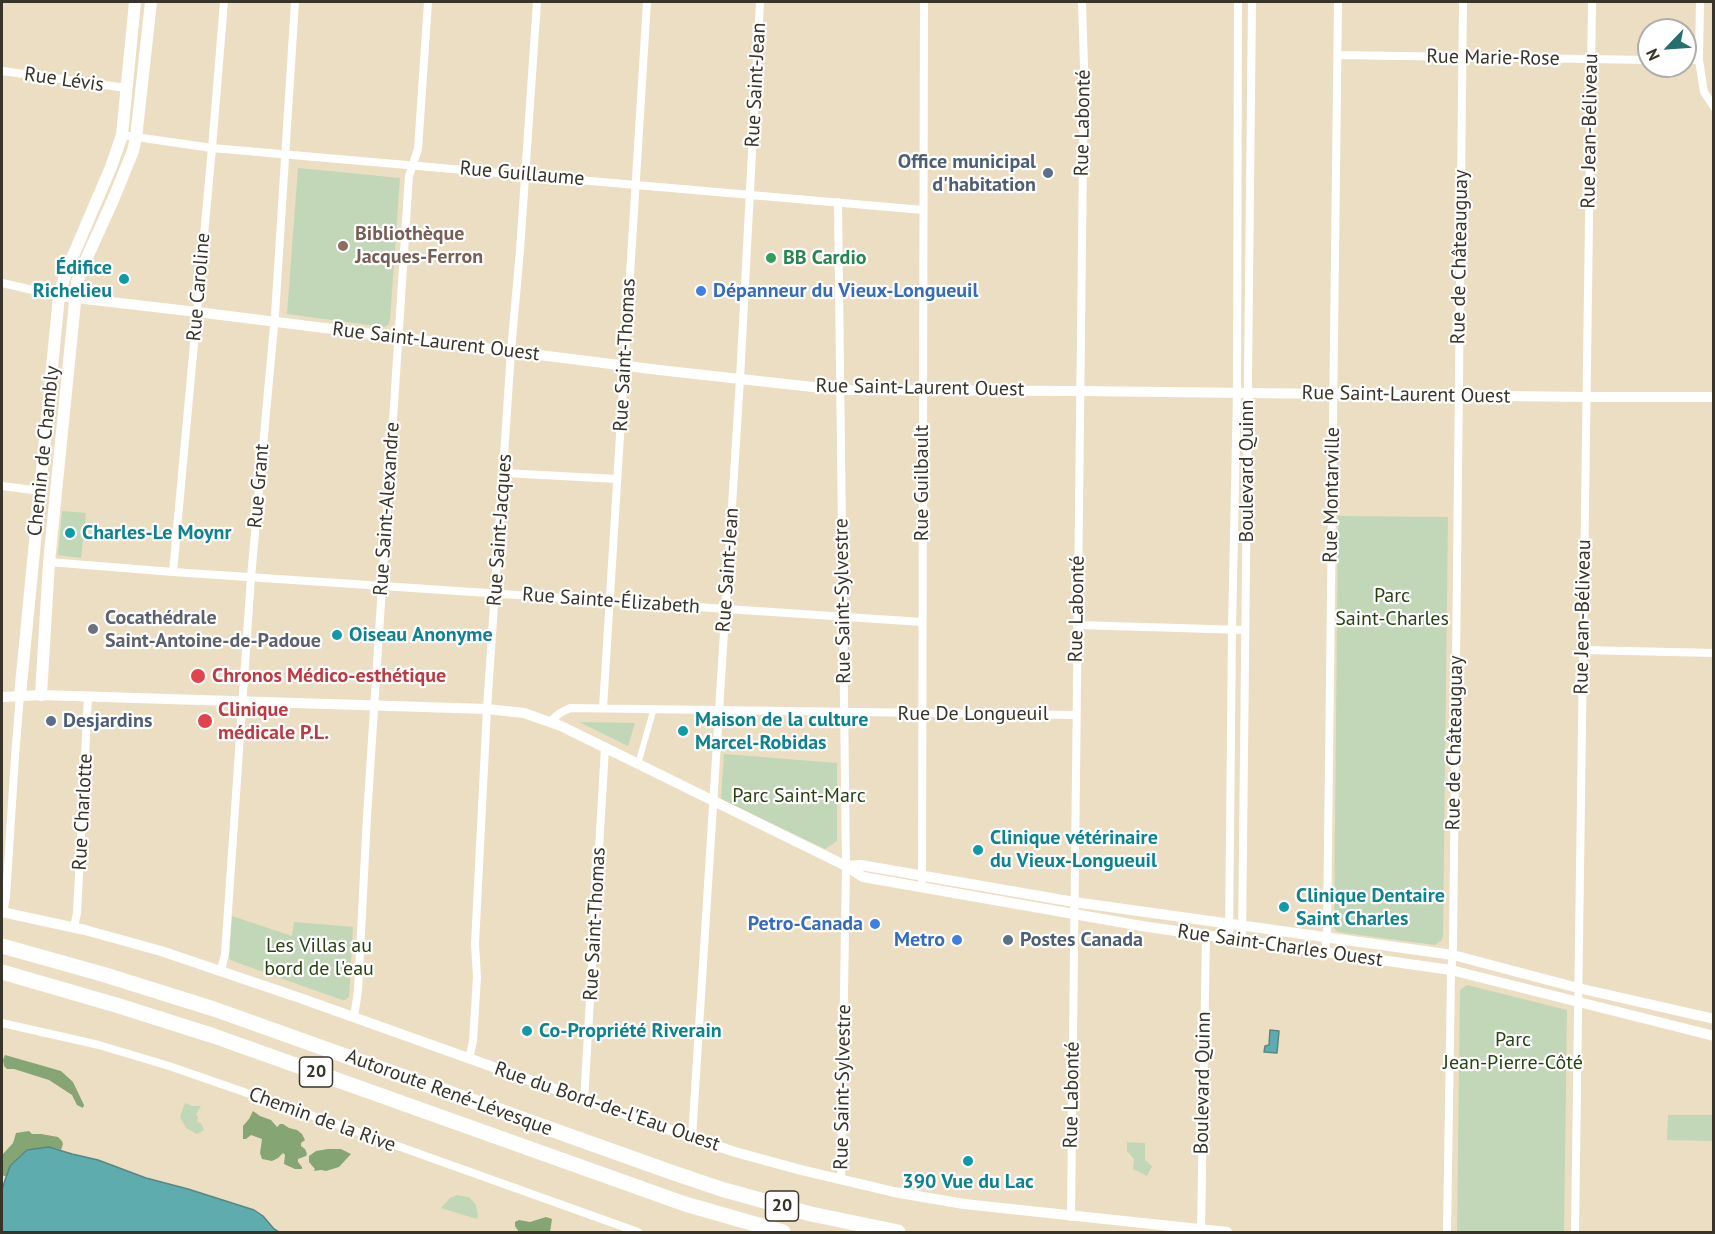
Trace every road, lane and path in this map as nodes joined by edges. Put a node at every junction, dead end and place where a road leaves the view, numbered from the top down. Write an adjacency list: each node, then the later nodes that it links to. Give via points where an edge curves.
1 (135, 2): 23 (main road, Chemin de Chambly)
2 (151, 2): 26 (main road, Chemin de Chambly)
3 (224, 2): 27 (street, Rue Caroline)
4 (295, 2): 28 (street, Rue Grant)
5 (428, 2): 29 (street, Rue Saint-Alexandre, via 418,149)
6 (537, 2): 30 (street, Rue Saint-Jacques)
7 (647, 2): 31 (street, Rue Saint-Thomas)
8 (759, 2): 32 (street, Rue Saint-Jean)
9 (924, 2): 34 (street, Rue Guilbault)
10 (1082, 2): 46 (street, Rue Labonté)
11 (1238, 2): 47 (street, Boulevard Quinn)
12 (1252, 2): 47 (street, Boulevard Quinn)
13 (1338, 2): 17 (street, Rue Montarville)
14 (1463, 2): 18 (street, Rue de Châteauguay)
15 (1592, 2): 19 (street, Rue Jean-Béliveau)
16 (1700, 2): 21 (street)
17 (1338, 55): 18 (street, Rue Marie-Rose); 48 (street, Rue Montarville)
18 (1462, 57): 19 (street, Rue Marie-Rose); 49 (street, Rue de Châteauguay)
19 (1591, 59): 20 (street, Rue Marie-Rose); 50 (street, Rue Jean-Béliveau)
20 (1637, 60)
21 (1699, 60): 24 (street, via 1704,92)
22 (2, 71): 23 (street, Rue Lévis)
23 (127, 88): 25 (main road, Chemin de Chambly)
24 (1713, 107)
25 (122, 135): 26 (street, Rue Guillaume); 36 (main road, Chemin de Chambly)
26 (136, 138): 27 (street, Rue Guillaume); 37 (main road, Chemin de Chambly, via 77,282)
27 (212, 148): 28 (street, Rue Guillaume); 38 (street, Rue Caroline)
28 (286, 154): 29 (street, Rue Guillaume); 39 (street, Rue Grant)
29 (413, 165): 30 (street, Rue Guillaume); 40 (street, Rue Saint-Alexandre, via 409,176)
30 (525, 175): 31 (street, Rue Guillaume); 41 (street, Rue Saint-Jacques)
31 (635, 184): 32 (street, Rue Guillaume); 42 (street, Rue Saint-Thomas)
32 (750, 195): 33 (street, Rue Guillaume); 43 (street, Rue Saint-Jean)
33 (838, 202): 34 (street, Rue Guillaume); 45 (street, Rue Saint-Sylvestre)
34 (922, 210): 44 (street, Rue Guilbault)
35 (2, 283): 36 (street)
36 (59, 296): 37 (street, Rue Saint-Laurent Ouest); 55 (main road, Chemin de Chambly)
37 (75, 298): 38 (street, Rue Saint-Laurent Ouest); 56 (main road, Chemin de Chambly)
38 (196, 312): 39 (street, Rue Saint-Laurent Ouest); 57 (street, Rue Caroline)
39 (274, 322): 40 (street, Rue Saint-Laurent Ouest); 58 (street, Rue Grant)
40 (398, 337): 41 (street, Rue Saint-Laurent Ouest); 59 (street, Rue Saint-Alexandre)
41 (511, 351): 42 (street, Rue Saint-Laurent Ouest); 52 (street, Rue Saint-Jacques)
42 (624, 365): 43 (street, Rue Saint-Laurent Ouest); 53 (street, Rue Saint-Thomas)
43 (740, 379): 45 (street, Rue Saint-Laurent Ouest); 62 (street, Rue Saint-Jean)
44 (922, 389): 45 (street, Rue Saint-Laurent Ouest); 46 (street, Rue Saint-Laurent Ouest); 64 (street, Rue Guilbault)
45 (840, 390): 63 (street, Rue Saint-Sylvestre)
46 (1079, 391): 47 (street, Rue Saint-Laurent Ouest); 65 (street, Rue Labonté)
47 (1242, 393): 48 (street, Rue Saint-Laurent Ouest); 66 (street, Boulevard Quinn); 67 (street, Boulevard Quinn)
48 (1334, 394): 49 (street, Rue Saint-Laurent Ouest); 97 (street, Rue Montarville)
49 (1459, 395): 50 (street, Rue Saint-Laurent Ouest); 102 (street, Rue de Châteauguay)
50 (1587, 397): 51 (street, Rue Saint-Laurent Ouest); 68 (street, Rue Jean-Béliveau)
51 (1713, 397)
52 (504, 473): 53 (street); 60 (street, Rue Saint-Jacques)
53 (617, 479): 61 (street, Rue Saint-Thomas)
54 (2, 486): 55 (street)
55 (40, 491): 70 (main road, Chemin de Chambly)
56 (49, 562): 57 (street, Rue Sainte-Élizabeth); 71 (main road, Chemin de Chambly)
57 (173, 572): 58 (street, Rue Sainte-Élizabeth)
58 (251, 577): 59 (street, Rue Sainte-Élizabeth); 74 (street, Rue Grant)
59 (382, 586): 60 (street, Rue Sainte-Élizabeth); 75 (street, Rue Saint-Alexandre)
60 (496, 594): 61 (street, Rue Sainte-Élizabeth); 78 (street, Rue Saint-Jacques)
61 (609, 601): 62 (street, Rue Sainte-Élizabeth); 76 (street, Rue Saint-Thomas)
62 (726, 609): 63 (street, Rue Sainte-Élizabeth); 79 (street, Rue Saint-Jean)
63 (843, 617): 64 (street, Rue Sainte-Élizabeth); 80 (street, Rue Saint-Sylvestre)
64 (922, 622): 81 (street, Rue Guilbault)
65 (1077, 625): 66 (street); 82 (street, Rue Labonté)
66 (1232, 630): 67 (street); 93 (street, Boulevard Quinn)
67 (1245, 630): 95 (street, Boulevard Quinn)
68 (1583, 650): 69 (street); 106 (street, Rue Jean-Béliveau)
69 (1713, 653)
70 (20, 695): 71 (street, Rue Saint-Charles Ouest); 72 (street, Rue Saint-Charles Ouest); 91 (street, Chemin de Chambly)
71 (41, 695): 73 (street, Rue Saint-Charles Ouest)
72 (2, 697)
73 (88, 697): 74 (street, Rue Saint-Charles Ouest); 94 (street, Rue Charlotte)
74 (242, 702): 75 (street, Rue Saint-Charles Ouest); 103 (street, Rue Grant)
75 (374, 706): 78 (street, Rue Saint-Charles Ouest); 108 (street, Rue Saint-Alexandre)
76 (603, 708): 77 (street, Rue De Longueuil); 83 (street, Rue De Longueuil, via 570,708)
77 (654, 708): 79 (street, Rue De Longueuil); 85 (street)
78 (487, 709): 83 (street, Rue Saint-Charles Ouest); 112 (street, Rue Saint-Jacques, via 475,944 477,977)
79 (719, 710): 80 (street, Rue De Longueuil); 86 (street, Rue Saint-Jean)
80 (844, 712): 81 (street, Rue De Longueuil); 87 (street, Rue Saint-Sylvestre)
81 (922, 714): 82 (street, Rue De Longueuil); 88 (street, Rue Guilbault)
82 (1076, 715): 90 (street, Rue Labonté)
83 (551, 721): 84 (street, Rue Saint-Charles Ouest)
84 (605, 748): 85 (street, Rue Saint-Charles Ouest); 113 (street, Rue Saint-Thomas)
85 (638, 764): 86 (street, Rue Saint-Charles Ouest)
86 (714, 802): 87 (street, Rue Saint-Charles Ouest); 114 (street, Rue Saint-Jean)
87 (846, 866): 88 (street, Rue Saint-Charles Ouest); 89 (street, Rue Saint-Charles Ouest, via 863,877); 115 (street, Rue Saint-Sylvestre)
88 (922, 874): 89 (street, Rue Guilbault); 90 (street, Rue Saint-Charles Ouest)
89 (922, 890): 92 (street, Rue Saint-Charles Ouest)
90 (1074, 902): 92 (street, Rue Labonté); 93 (street, Rue Saint-Charles Ouest)
91 (2, 912): 94 (street, Rue du Bord-de-l'Eau Ouest)
92 (1073, 915): 96 (street, Rue Saint-Charles Ouest); 116 (street, Rue Labonté)
93 (1229, 925): 95 (street, Rue Saint-Charles Ouest); 98 (street, Boulevard Quinn)
94 (74, 927): 103 (street, Rue du Bord-de-l'Eau Ouest)
95 (1242, 927): 97 (street, Rue Saint-Charles Ouest); 99 (street, Boulevard Quinn)
96 (1206, 936): 98 (street, Rue Saint-Charles Ouest); 117 (street, Boulevard Quinn)
97 (1326, 938): 101 (street, Rue Montarville); 102 (street, Rue Saint-Charles Ouest)
98 (1229, 939): 99 (street, Rue Saint-Charles Ouest)
99 (1242, 941): 101 (street, Rue Saint-Charles Ouest)
100 (2, 946): 120 (highway, Autoroute René-Lévesque / 20, via 205,1006 712,1186)
101 (1325, 953): 104 (street, Rue Saint-Charles Ouest)
102 (1453, 955): 104 (street, Rue de Châteauguay); 106 (street, Rue Saint-Charles Ouest)
103 (221, 970): 108 (street, Rue du Bord-de-l'Eau Ouest)
104 (1451, 970): 107 (street, Rue Saint-Charles Ouest); 122 (street, Rue de Châteauguay)
105 (2, 972): 119 (highway, Autoroute René-Lévesque / 20, via 214,1036 685,1204)
106 (1578, 988): 107 (street, Rue Jean-Béliveau); 109 (street, Rue Saint-Charles Ouest)
107 (1578, 1003): 111 (street, Rue Saint-Charles Ouest); 123 (street, Rue Jean-Béliveau)
108 (354, 1017): 112 (street, Rue du Bord-de-l'Eau Ouest)
109 (1713, 1018)
110 (2, 1023): 118 (street, Chemin de la Rive, via 169,1066)
111 (1713, 1036)
112 (469, 1059): 113 (street, Rue du Bord-de-l'Eau Ouest)
113 (584, 1100): 114 (street, Rue du Bord-de-l'Eau Ouest)
114 (692, 1138): 115 (street, Rue du Bord-de-l'Eau Ouest)
115 (841, 1180): 116 (street, Rue du Bord-de-l'Eau Ouest, via 949,1202)
116 (1071, 1217): 117 (street, Rue du Bord-de-l'Eau Ouest)
117 (1201, 1230): 121 (street, Rue du Bord-de-l'Eau Ouest)
118 (638, 1233)
119 (783, 1233)
120 (898, 1233)
121 (1227, 1233)
122 (1447, 1233)
123 (1575, 1233)

